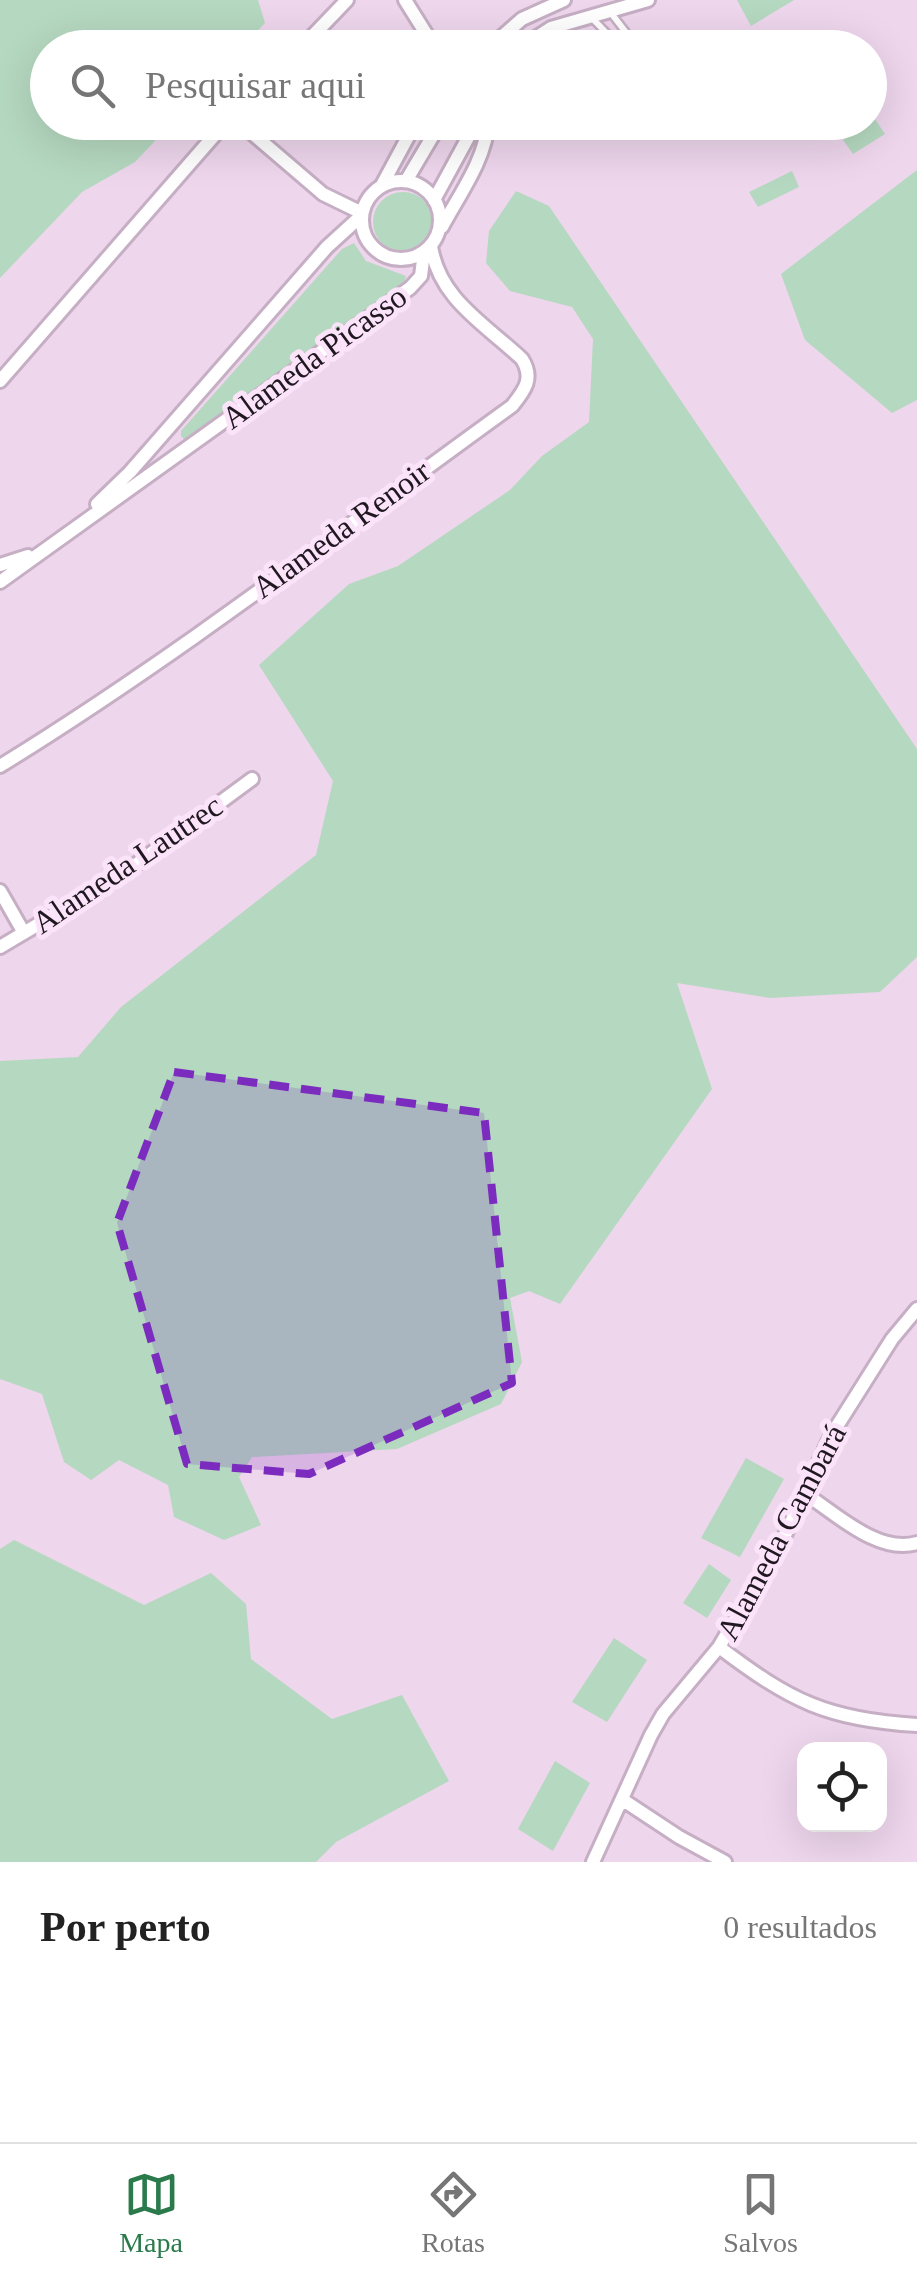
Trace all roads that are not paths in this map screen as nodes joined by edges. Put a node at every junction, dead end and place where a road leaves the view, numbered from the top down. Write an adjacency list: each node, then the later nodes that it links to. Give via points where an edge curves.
1 (347, 0): 7 (street)
2 (405, 0): 8 (street)
3 (564, 0): 9 (street)
4 (648, 0): 5 (street)
5 (610, 12): 6 (street); 12 (lane)
6 (590, 16): 10 (street); 11 (lane)
7 (318, 30)
8 (424, 30)
9 (509, 30)
10 (548, 30)
11 (604, 30)
12 (624, 30)
13 (210, 140): 24 (street)
14 (260, 140): 22 (street, via 322,194)
15 (406, 140): 20 (street, Alameda Picasso)
16 (430, 140): 19 (street)
17 (467, 140): 21 (street)
18 (487, 140): 23 (street, Alameda Picasso)
19 (406, 181): 20 (street); 21 (street)
20 (382, 185): 22 (street, Alameda Picasso)
21 (434, 200): 23 (street, via 440,222)
22 (362, 214): 23 (street, Alameda Picasso, via 368,242 387,258 411,259); 25 (street, Alameda Picasso, via 326,246)
23 (431, 244): 26 (street, Alameda Picasso, via 410,288); 31 (street, Alameda Renoir, via 451,296 522,358 529,377 512,406 154,665)
24 (0, 381)
25 (168, 429): 26 (street, via 171,442); 27 (street, Alameda Picasso)
26 (185, 450): 27 (street, Alameda Picasso)
27 (70, 530): 28 (street, Alameda Picasso)
28 (40, 552): 29 (street, Alameda Picasso); 30 (street, Alameda Picasso)
29 (0, 565)
30 (0, 582)
31 (0, 766)
32 (252, 779): 34 (street, Alameda Lautrec, via 123,874)
33 (0, 891): 34 (street)
34 (24, 933): 35 (street, Alameda Lautrec)
35 (0, 947)
36 (917, 1309): 37 (street, Alameda Cambará, via 832,1434)
37 (804, 1492): 38 (street, via 890,1544); 39 (street, Alameda Cambará)
38 (917, 1543)
39 (720, 1647): 40 (street, via 810,1707); 41 (street, Alameda Cambará, via 663,1714)
40 (917, 1725)
41 (623, 1800): 42 (street, Alameda Cambará); 43 (street)
42 (593, 1862)
43 (725, 1862)

